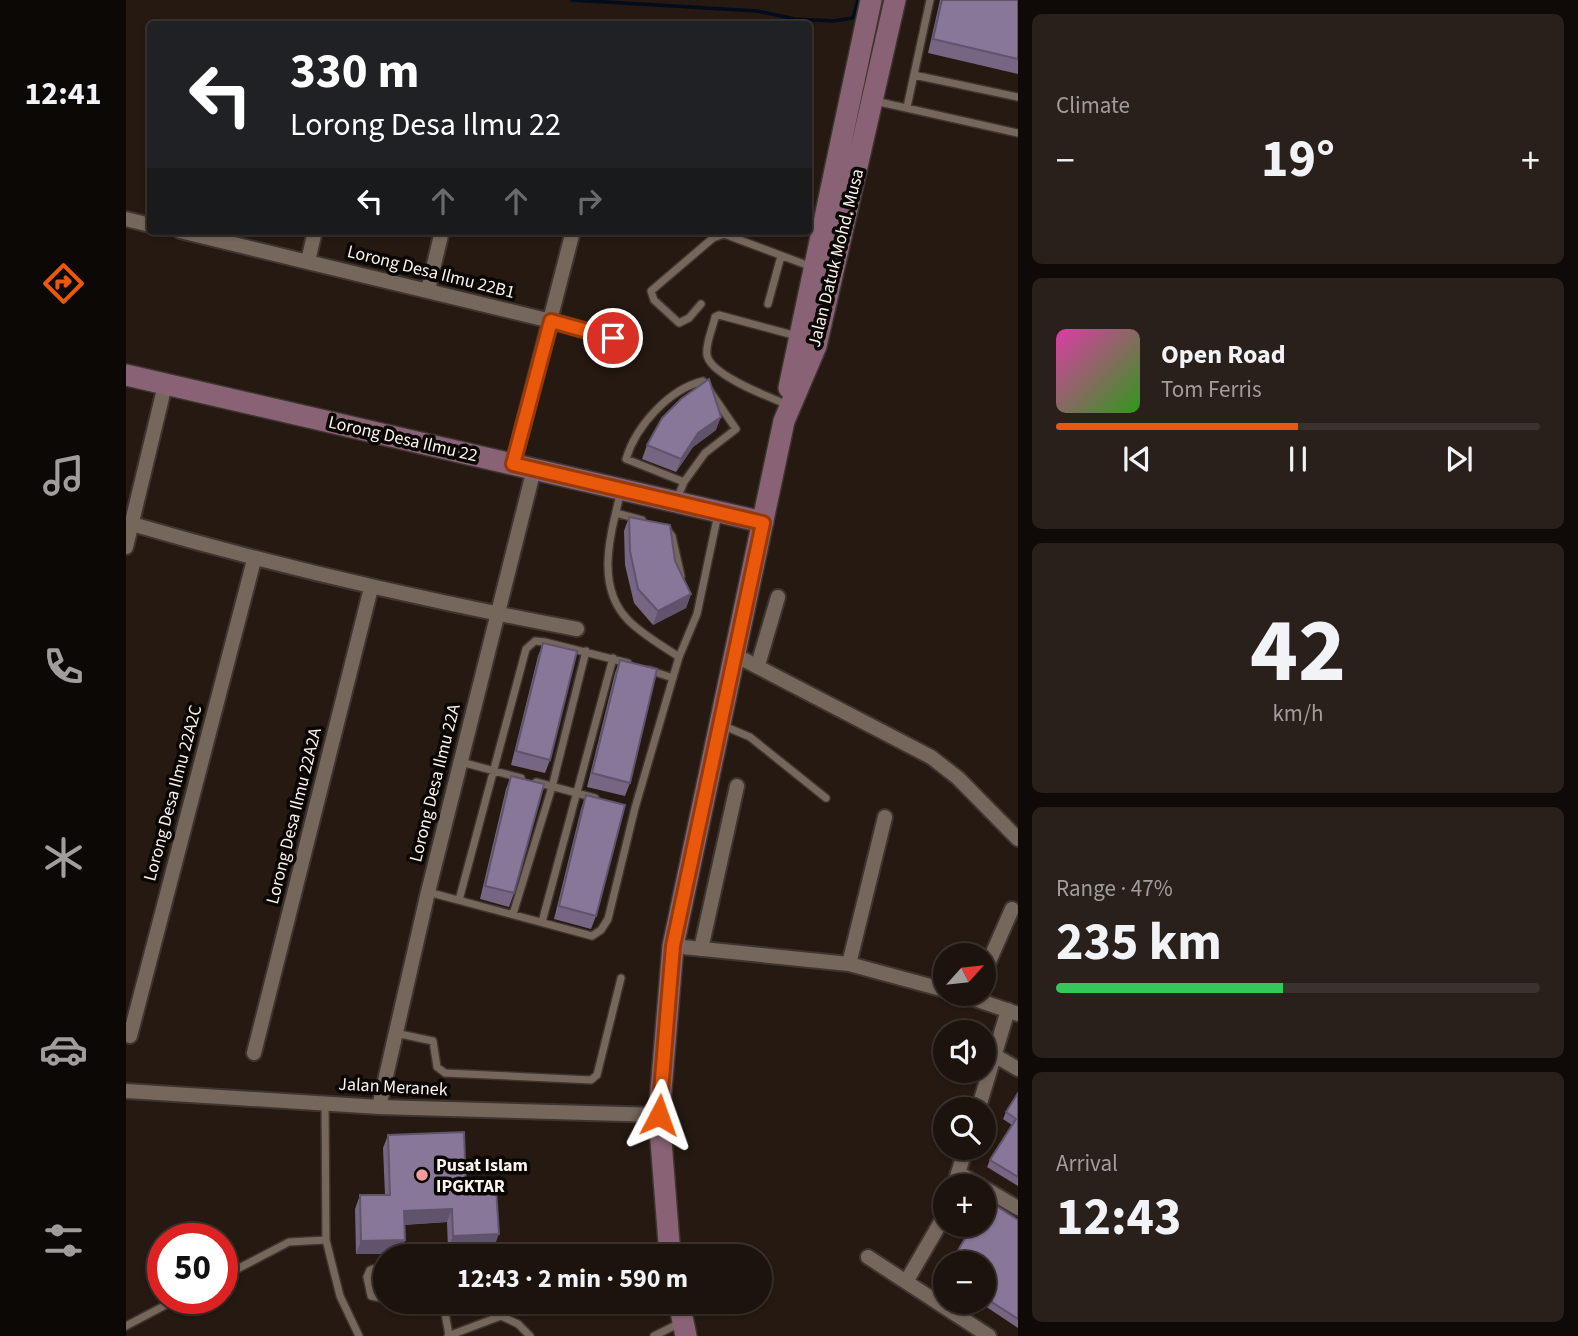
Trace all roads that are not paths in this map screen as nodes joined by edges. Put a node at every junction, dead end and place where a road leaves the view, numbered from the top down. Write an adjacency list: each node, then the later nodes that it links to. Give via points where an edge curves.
1 (871, 0): 5 (main road, Jalan Datuk Mohd. Musa)
2 (895, 0): 7 (main road, Jalan Datuk Mohd. Musa)
3 (930, 0): 4 (lane)
4 (914, 75): 6 (lane); 8 (lane)
5 (850, 96): 7 (lane); 20 (main road, Jalan Datuk Mohd. Musa)
6 (1018, 97)
7 (874, 100): 8 (lane); 29 (main road, Jalan Datuk Mohd. Musa, via 816,346)
8 (907, 107): 9 (lane)
9 (1018, 133)
10 (126, 219): 11 (street)
11 (147, 224)
12 (199, 235): 19 (street, Lorong Desa Ilmu 22B1)
13 (313, 235): 19 (street)
14 (441, 235): 21 (street)
15 (572, 235): 24 (street)
16 (721, 235): 22 (lane, via 651,291 654,300 679,323)
17 (727, 235): 18 (lane)
18 (781, 256): 20 (lane); 23 (lane)
19 (307, 261): 21 (street, Lorong Desa Ilmu 22B1)
20 (813, 268): 25 (main road, Jalan Datuk Mohd. Musa)
21 (428, 290): 24 (street, Lorong Desa Ilmu 22B1)
22 (701, 304)
23 (768, 304)
24 (551, 321): 26 (street, Lorong Desa Ilmu 22B1); 30 (street)
25 (797, 337): 29 (main road, Jalan Datuk Mohd. Musa); 29 (lane, via 719,315 707,353 734,381)
26 (634, 344)
27 (126, 375): 28 (main road, Lorong Desa Ilmu 22)
28 (165, 385): 30 (main road, Lorong Desa Ilmu 22); 38 (street)
29 (785, 413): 37 (main road, Jalan Datuk Mohd. Musa)
30 (513, 464): 31 (main road, Lorong Desa Ilmu 22)
31 (534, 469): 33 (main road, Lorong Desa Ilmu 22); 44 (street, Lorong Desa Ilmu 22A)
32 (684, 482): 32 (lane, via 705,453 736,429 703,380 662,406 643,426 626,459); 34 (lane)
33 (621, 490): 34 (main road, Lorong Desa Ilmu 22); 35 (lane)
34 (675, 504): 36 (main road, Lorong Desa Ilmu 22)
35 (615, 513): 41 (lane, via 669,530); 48 (lane, via 608,585 628,621)
36 (718, 514): 37 (main road, Lorong Desa Ilmu 22); 48 (lane, via 697,596 697,614)
37 (763, 523): 47 (main road, Jalan Datuk Mohd. Musa)
38 (132, 524): 39 (street); 40 (street)
39 (126, 547)
40 (254, 560): 42 (street); 78 (street, Lorong Desa Ilmu 22A2C)
41 (683, 583)
42 (371, 588): 44 (street); 80 (street, Lorong Desa Ilmu 22A2A)
43 (778, 597): 50 (street)
44 (497, 614): 45 (street); 53 (street, Lorong Desa Ilmu 22A)
45 (577, 629)
46 (586, 651): 49 (lane); 54 (lane, via 535,641 526,649); 56 (lane)
47 (735, 655): 50 (street); 52 (main road, Jalan Datuk Mohd. Musa)
48 (679, 657): 51 (lane)
49 (613, 658): 51 (lane); 57 (lane)
50 (758, 665): 63 (street, via 931,757)
51 (673, 677): 61 (lane)
52 (720, 725): 58 (lane, via 750,737); 69 (main road, Jalan Datuk Mohd. Musa)
53 (461, 762): 54 (lane); 64 (street, Lorong Desa Ilmu 22A)
54 (495, 771): 56 (lane); 65 (lane)
55 (737, 786): 71 (street)
56 (552, 787): 57 (lane); 67 (lane)
57 (579, 793): 59 (lane); 68 (lane)
58 (827, 798)
59 (601, 799)
60 (624, 805): 61 (lane)
61 (635, 808): 68 (lane, via 608,919 601,930 592,936)
62 (884, 817): 72 (street)
63 (1018, 839)
64 (428, 892): 65 (lane); 77 (street, Lorong Desa Ilmu 22A)
65 (459, 900): 67 (lane)
66 (1012, 909): 70 (street)
67 (513, 914): 68 (lane)
68 (542, 922)
69 (673, 946): 71 (street); 86 (main road, Jalan Datuk Mohd. Musa)
70 (996, 946)
71 (701, 949): 72 (street)
72 (849, 964): 74 (street)
73 (621, 978): 77 (lane, via 597,1075 591,1080 445,1073 437,1067 433,1041)
74 (933, 987)
75 (996, 1005): 76 (street)
76 (1013, 1012): 79 (street)
77 (394, 1033): 85 (street, Lorong Desa Ilmu 22A)
78 (130, 1036)
79 (996, 1050)
80 (254, 1053)
81 (996, 1056): 82 (street)
82 (1018, 1069)
83 (126, 1091): 84 (street, Jalan Meranek)
84 (325, 1103): 85 (street, Jalan Meranek); 90 (lane)
85 (379, 1108): 86 (street, Jalan Meranek)
86 (659, 1115): 91 (main road, Jalan Datuk Mohd. Musa)
87 (996, 1195): 88 (street)
88 (1018, 1208)
89 (933, 1236): 95 (street)
90 (326, 1240): 93 (lane, via 289,1242); 101 (lane, via 340,1296)
91 (669, 1244)
92 (868, 1257): 95 (street)
93 (238, 1268)
94 (373, 1269): 96 (lane, via 367,1277)
95 (906, 1282): 105 (street)
96 (373, 1296)
97 (149, 1314): 100 (lane)
98 (445, 1314): 102 (lane)
99 (683, 1320): 104 (lane)
100 (126, 1326)
101 (359, 1336)
102 (449, 1336): 103 (lane, via 501,1316)
103 (530, 1336)
104 (654, 1336)
105 (989, 1336)

